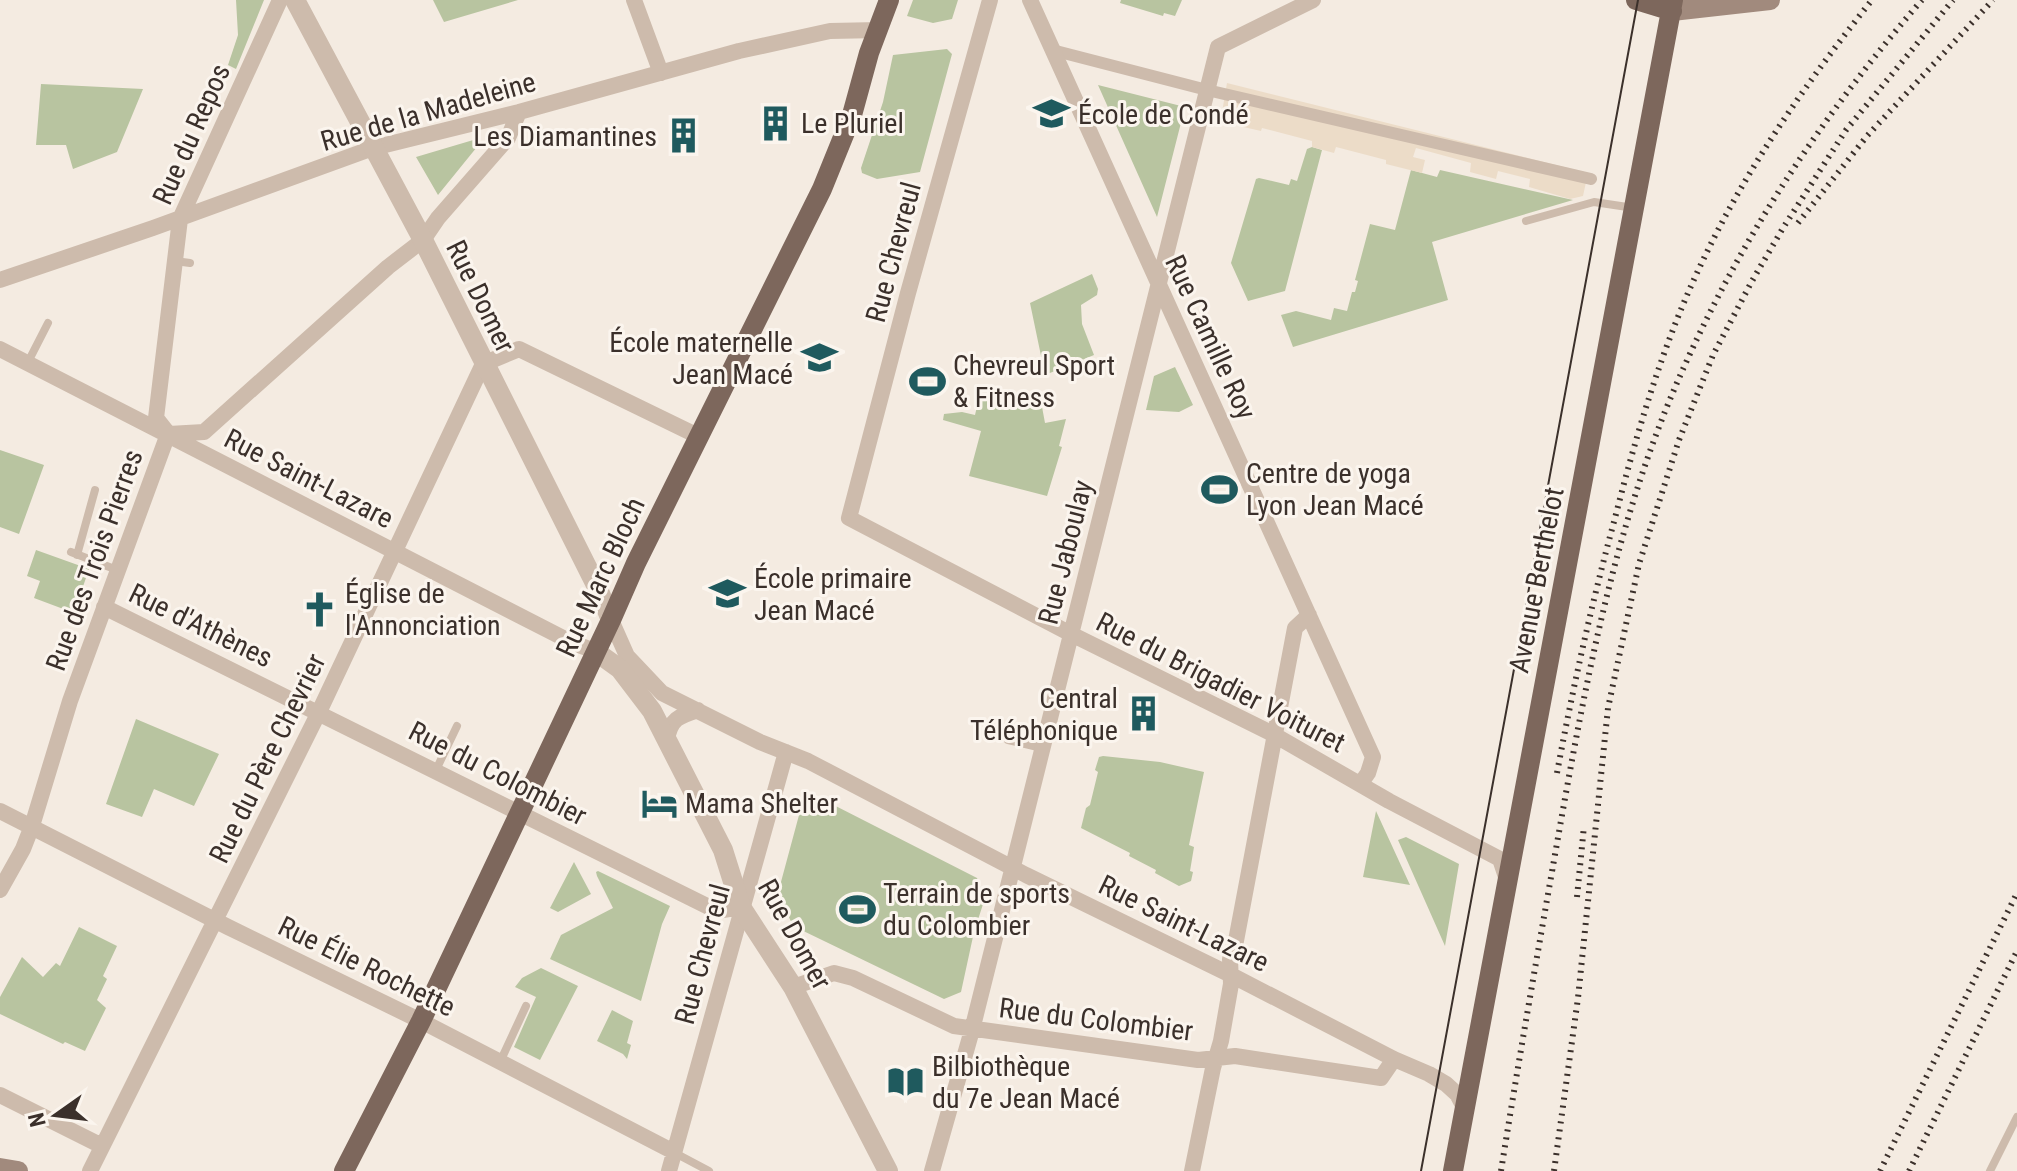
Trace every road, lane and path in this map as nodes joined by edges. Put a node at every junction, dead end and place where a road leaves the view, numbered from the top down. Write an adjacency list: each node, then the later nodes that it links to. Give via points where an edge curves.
1 (280, 0): 19 (street, Rue du Repos)
2 (295, 0): 16 (street, Rue Domer)
3 (634, 0): 13 (street)
4 (889, 0): 11 (main road, Rue Marc Bloch)
5 (990, 0): 31 (street, Rue Chevreul)
6 (1030, 0): 12 (street, Rue Camille Roy)
7 (1313, 0): 14 (street, Rue Jaboulay, via 1218,47)
8 (1636, 0): 10 (main road)
9 (1770, 0): 10 (main road)
10 (1672, 6): 18 (main road, Avenue Berthelot)
11 (879, 30): 13 (street, Rue de la Madeleine, via 830,31); 29 (main road, Rue Marc Bloch, via 822,189)
12 (1052, 50): 14 (street); 23 (street, Rue Camille Roy)
13 (661, 73): 15 (street, Rue de la Madeleine)
14 (1207, 90): 17 (street); 23 (street, Rue Jaboulay)
15 (519, 112): 16 (street, Rue de la Madeleine); 21 (street, Rue des Trois Pierres, via 508,138)
16 (373, 148): 19 (street, Rue de la Madeleine); 21 (street, Rue Domer)
17 (1591, 179)
18 (1635, 209): 20 (lane, via 1594,202); 53 (main road, Avenue Berthelot)
19 (180, 219): 22 (street, Rue de la Madeleine); 28 (street, Rue du Repos, via 183,262 156,418)
20 (1526, 221)
21 (423, 240): 27 (street, Rue Domer); 28 (street, Rue des Trois Pierres, via 204,432)
22 (0, 280)
23 (1158, 285): 35 (street, Rue Camille Roy); 37 (street, Rue Jaboulay)
24 (48, 323): 26 (lane)
25 (0, 349): 26 (street, Rue Saint-Lazare)
26 (27, 364): 28 (street, Rue Saint-Lazare)
27 (483, 364): 29 (street, via 519,349); 32 (street, Rue du Père Chevrier); 36 (street, Rue Domer)
28 (168, 434): 32 (street, Rue Saint-Lazare); 33 (street, Rue des Trois Pierres)
29 (700, 437): 36 (main road, Rue Marc Bloch)
30 (95, 490): 33 (lane, via 74,554)
31 (849, 518): 37 (street, Rue du Brigadier Voituret)
32 (394, 551): 38 (street, Rue Saint-Lazare); 40 (street, Rue du Père Chevrier)
33 (117, 570): 34 (street, Rue des Trois Pierres)
34 (104, 607): 40 (street, Rue d'Athènes); 51 (street, Rue des Trois Pierres)
35 (1309, 615): 42 (street, via 1295,628); 48 (street, Rue Camille Roy, via 1373,757)
36 (611, 620): 38 (main road, Rue Marc Bloch); 39 (street, Rue Saint-Lazare, via 639,671 662,693)
37 (1071, 634): 42 (street, Rue du Brigadier Voituret); 45 (street, Rue Jaboulay)
38 (595, 651): 43 (street, Rue Domer, via 620,669); 50 (main road, Rue Marc Bloch)
39 (698, 710): 43 (street, via 675,719); 46 (street, Rue Saint-Lazare)
40 (319, 712): 47 (street, Rue du Colombier); 56 (street, Rue du Père Chevrier)
41 (457, 726): 47 (lane)
42 (1274, 736): 48 (street, Rue du Brigadier Voituret); 57 (street)
43 (667, 740): 55 (street, Rue Domer, via 723,850)
44 (1008, 740): 45 (lane)
45 (1042, 748): 52 (street, Rue Jaboulay)
46 (786, 752): 52 (street, Rue Saint-Lazare); 55 (street, Rue Chevreul)
47 (436, 770): 50 (street, Rue du Colombier)
48 (1361, 783): 53 (street, Rue du Brigadier Voituret, via 1500,859)
49 (0, 811): 51 (street, Rue Élie Rochette)
50 (519, 813): 55 (street, Rue du Colombier, via 717,911); 60 (main road, Rue Marc Bloch)
51 (32, 826): 54 (street, Rue des Trois Pierres); 56 (street, Rue Élie Rochette)
52 (1012, 867): 57 (street, Rue Saint-Lazare); 61 (street, Rue Jaboulay)
53 (1508, 885): 66 (main road, Avenue Berthelot)
54 (0, 890)
55 (741, 907): 58 (street, Rue Domer); 69 (street, Rue Chevreul)
56 (216, 921): 60 (street, Rue Élie Rochette); 68 (street, Rue du Père Chevrier)
57 (1231, 975): 62 (street); 63 (street, Rue Saint-Lazare)
58 (793, 987): 61 (street, Rue du Colombier, via 834,973); 77 (street, Rue Domer)
59 (526, 1006): 64 (lane)
60 (421, 1021): 64 (street, Rue Élie Rochette); 74 (main road, Rue Marc Bloch)
61 (972, 1030): 62 (street, Rue du Colombier, via 1198,1060); 71 (street, Rue Jaboulay)
62 (1216, 1058): 63 (street, Rue du Colombier, via 1235,1056 1381,1078); 78 (street)
63 (1394, 1059): 66 (street, Rue Saint-Lazare, via 1446,1084)
64 (500, 1062): 69 (street, Rue Élie Rochette)
65 (0, 1095): 68 (street)
66 (1465, 1109): 79 (main road, Avenue Berthelot)
67 (2017, 1117): 80 (lane)
68 (102, 1146): 73 (street, Rue du Père Chevrier)
69 (674, 1152): 75 (street, Rue Chevreul); 76 (lane, Rue Élie Rochette)
70 (0, 1168): 72 (main road)
71 (936, 1170)
72 (18, 1171)
73 (90, 1171)
74 (344, 1171)
75 (669, 1171)
76 (709, 1171)
77 (888, 1171)
78 (1192, 1171)
79 (1453, 1171)
80 (1990, 1171)

